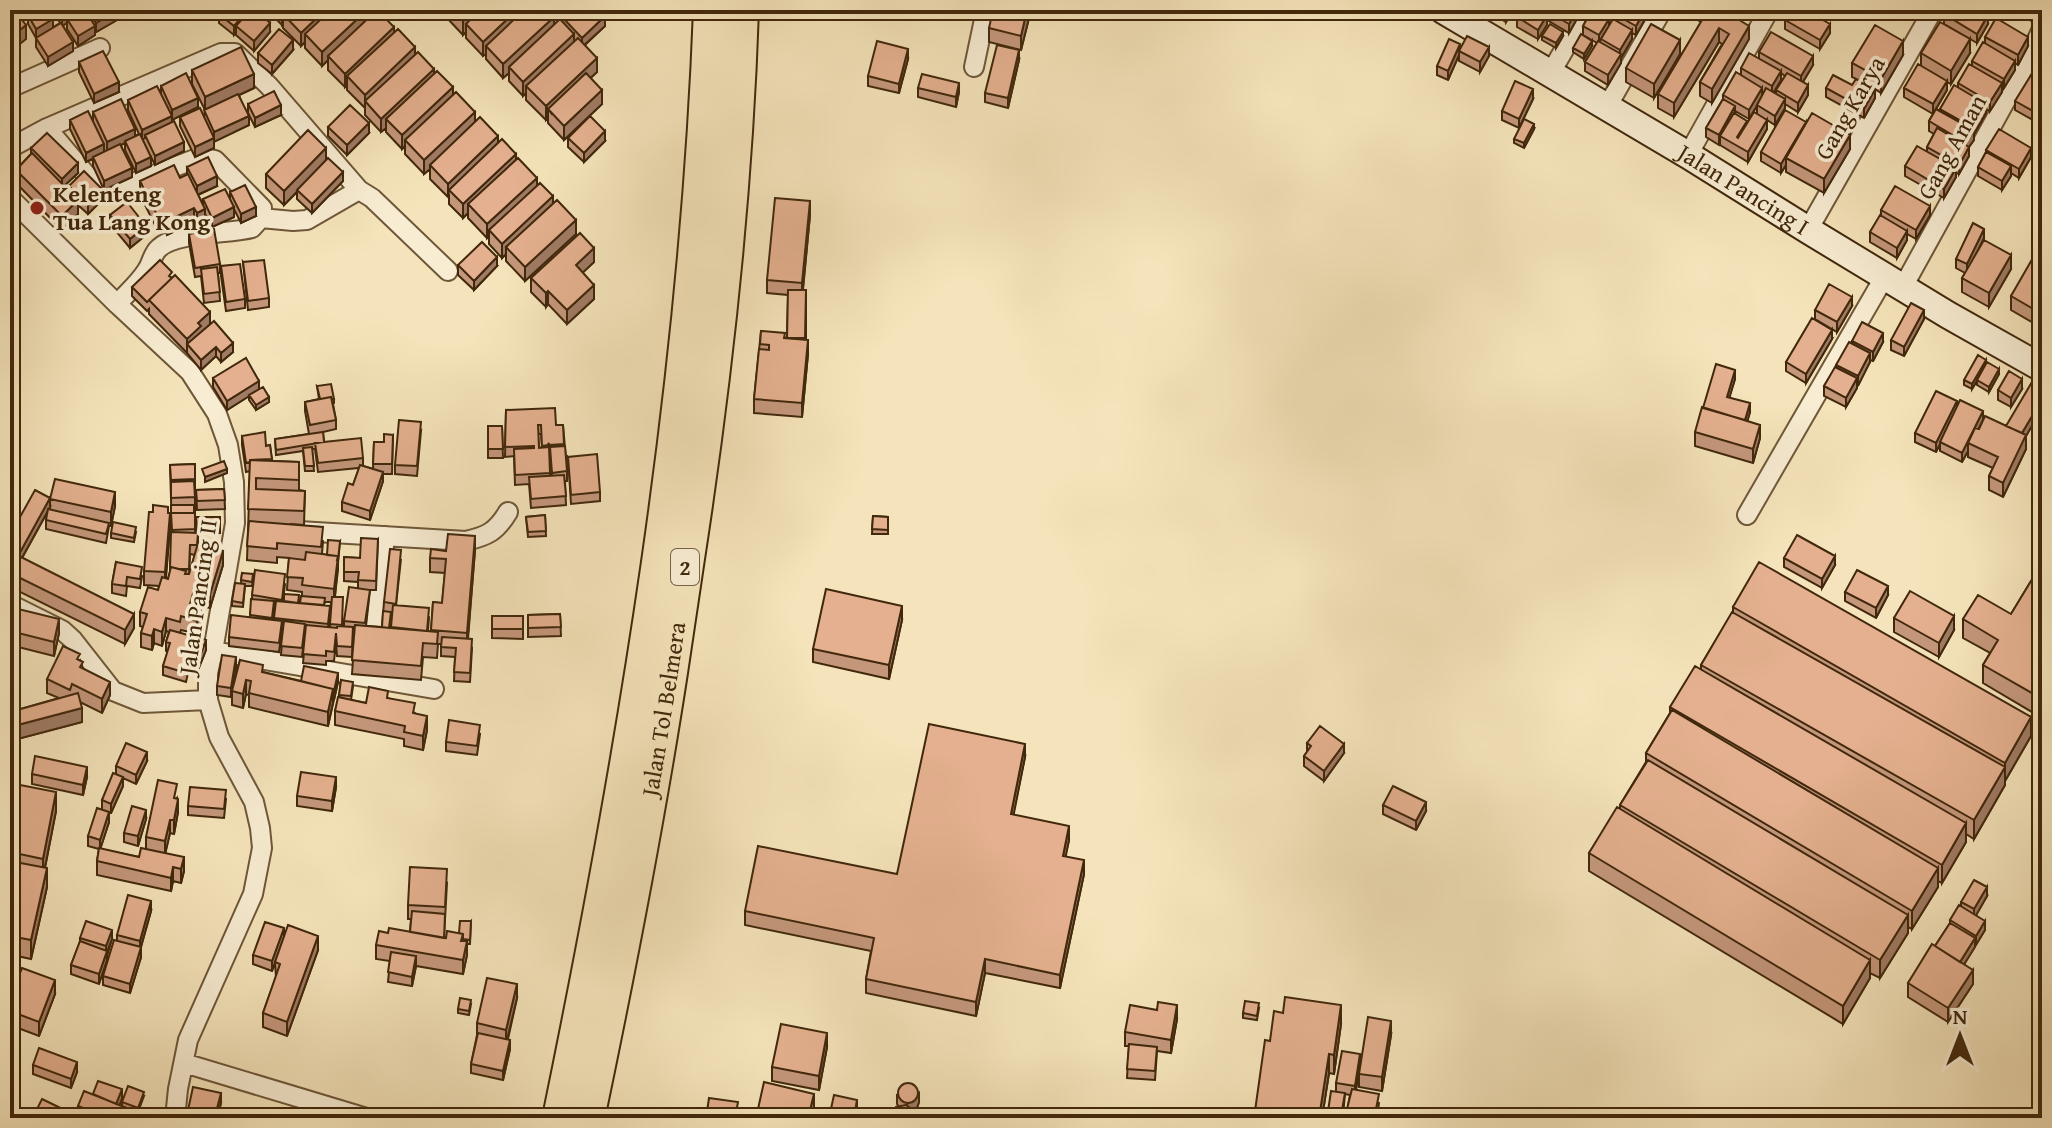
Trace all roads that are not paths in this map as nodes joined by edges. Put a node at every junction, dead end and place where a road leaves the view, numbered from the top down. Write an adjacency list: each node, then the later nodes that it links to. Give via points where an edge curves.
1 (711, 10): 41 (highway, Jalan Tol Belmera / 2, via 679,409 633,731)
2 (741, 10): 42 (highway, Jalan Tol Belmera / 2, via 728,211 701,465 653,777)
3 (986, 10): 12 (street)
4 (1443, 10): 9 (main road, Jalan Pancing I)
5 (1587, 10): 14 (street)
6 (1662, 10): 17 (street)
7 (1769, 10): 20 (street)
8 (1933, 10): 24 (street, Gang Karya)
9 (1478, 19): 14 (main road, Jalan Pancing I)
10 (2042, 29): 13 (street, Gang Aman)
11 (100, 48): 16 (street)
12 (974, 67)
13 (2022, 71): 15 (street); 26 (street, Gang Aman)
14 (1550, 74): 17 (main road, Jalan Pancing I)
15 (2042, 83)
16 (10, 88)
17 (1607, 107): 20 (main road, Jalan Pancing I)
18 (47, 128): 19 (street); 21 (street, via 221,53 235,53); 23 (street, via 104,190 195,159 215,160 258,202)
19 (10, 148)
20 (1688, 155): 24 (main road, Jalan Pancing I)
21 (359, 190): 23 (street, via 307,220); 25 (street)
22 (10, 198): 27 (street, Jalan Pancing II)
23 (261, 218): 27 (street, via 252,228 161,245 146,272)
24 (1808, 230): 26 (main road, Jalan Pancing I)
25 (448, 271)
26 (1894, 281): 28 (main road, Jalan Pancing I); 30 (street, Gang Aman)
27 (117, 304): 35 (street, Jalan Pancing II, via 190,372 217,414 228,445 242,524)
28 (2042, 368)
29 (508, 512): 32 (street, via 499,527 466,541)
30 (1747, 515)
31 (281, 528): 32 (street)
32 (385, 536): 34 (street)
33 (10, 604): 37 (street, via 62,630 113,691 143,703)
34 (375, 633)
35 (213, 651): 36 (street); 37 (street, Jalan Pancing II)
36 (434, 689)
37 (208, 700): 38 (street, Jalan Pancing II, via 219,737 254,802 262,848 253,894 188,1040)
38 (184, 1063): 39 (street, Jalan Pancing II); 40 (street)
39 (175, 1118)
40 (367, 1118)
41 (560, 1118)
42 (587, 1118)

